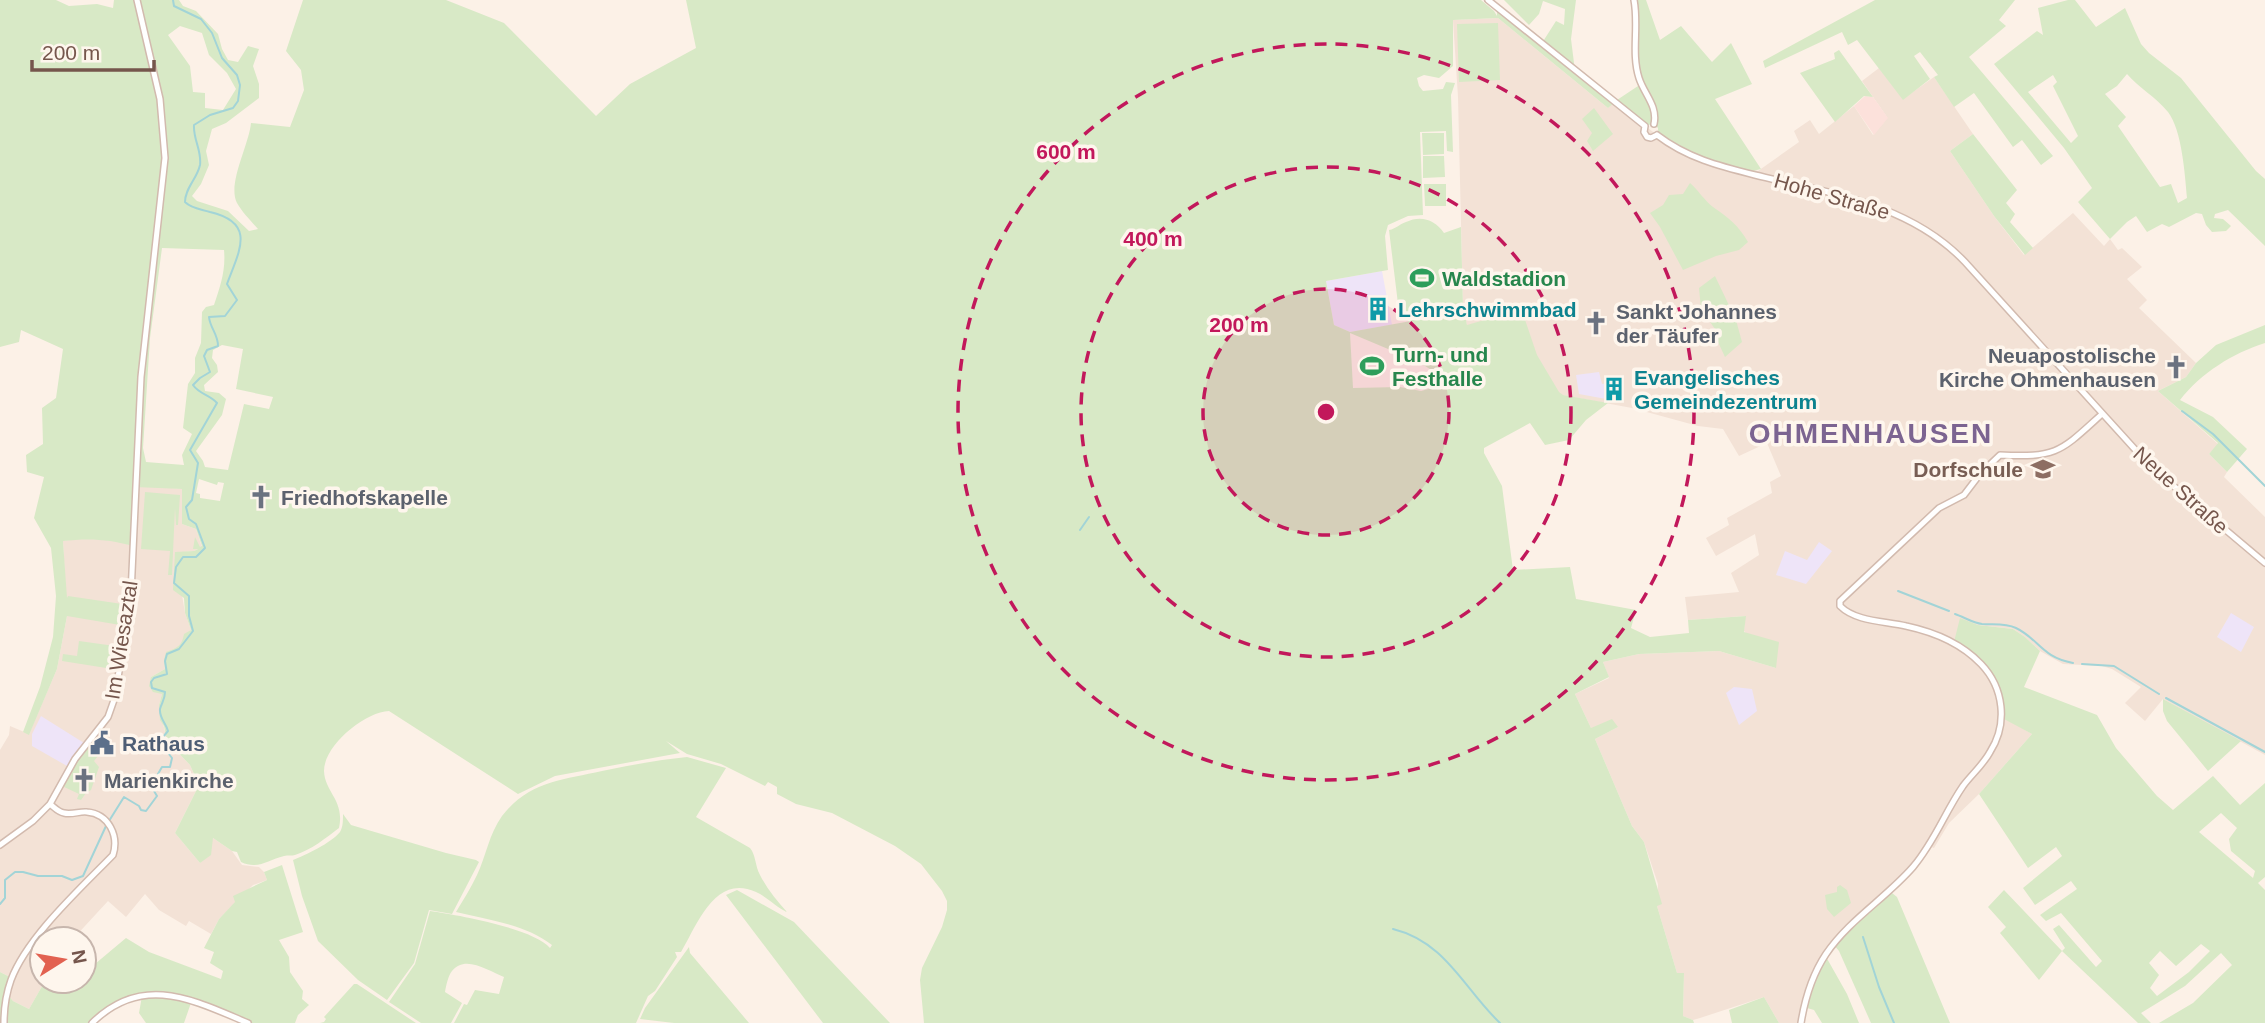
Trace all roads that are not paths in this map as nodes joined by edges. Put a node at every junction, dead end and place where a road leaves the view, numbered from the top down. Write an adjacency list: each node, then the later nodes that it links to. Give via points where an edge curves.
1 (136, 0): 9 (main road, Im Wiesaztal, via 160,99 165,158 142,363 131,594 108,717 75,759)
2 (1488, 0): 5 (main road)
3 (1634, 0): 4 (main road, via 1637,70 1655,111)
4 (1654, 124): 5 (main road); 6 (main road)
5 (1645, 126): 6 (main road, via 1647,137)
6 (1657, 135): 7 (main road, Hohe Straße, via 1709,164 1878,206 1927,230 1958,255)
7 (2102, 414): 8 (main road, Neue Straße, via 2151,467); 14 (main road, via 2055,452 2000,455 1961,497 1939,508 1842,598 1840,604 1847,612 1930,632 1964,649 1993,680 2001,719 1991,752 1963,786 1929,846 1899,882 1833,944 1807,992)
8 (2265, 563)
9 (50, 804): 10 (main road, Im Wiesaztal); 11 (main road, via 64,813 92,813 108,824 116,840 113,855 31,947 12,978)
10 (0, 845)
11 (4, 1023)
12 (92, 1023): 13 (main road, via 128,999 159,994 192,1000)
13 (248, 1023)
14 (1801, 1023)

